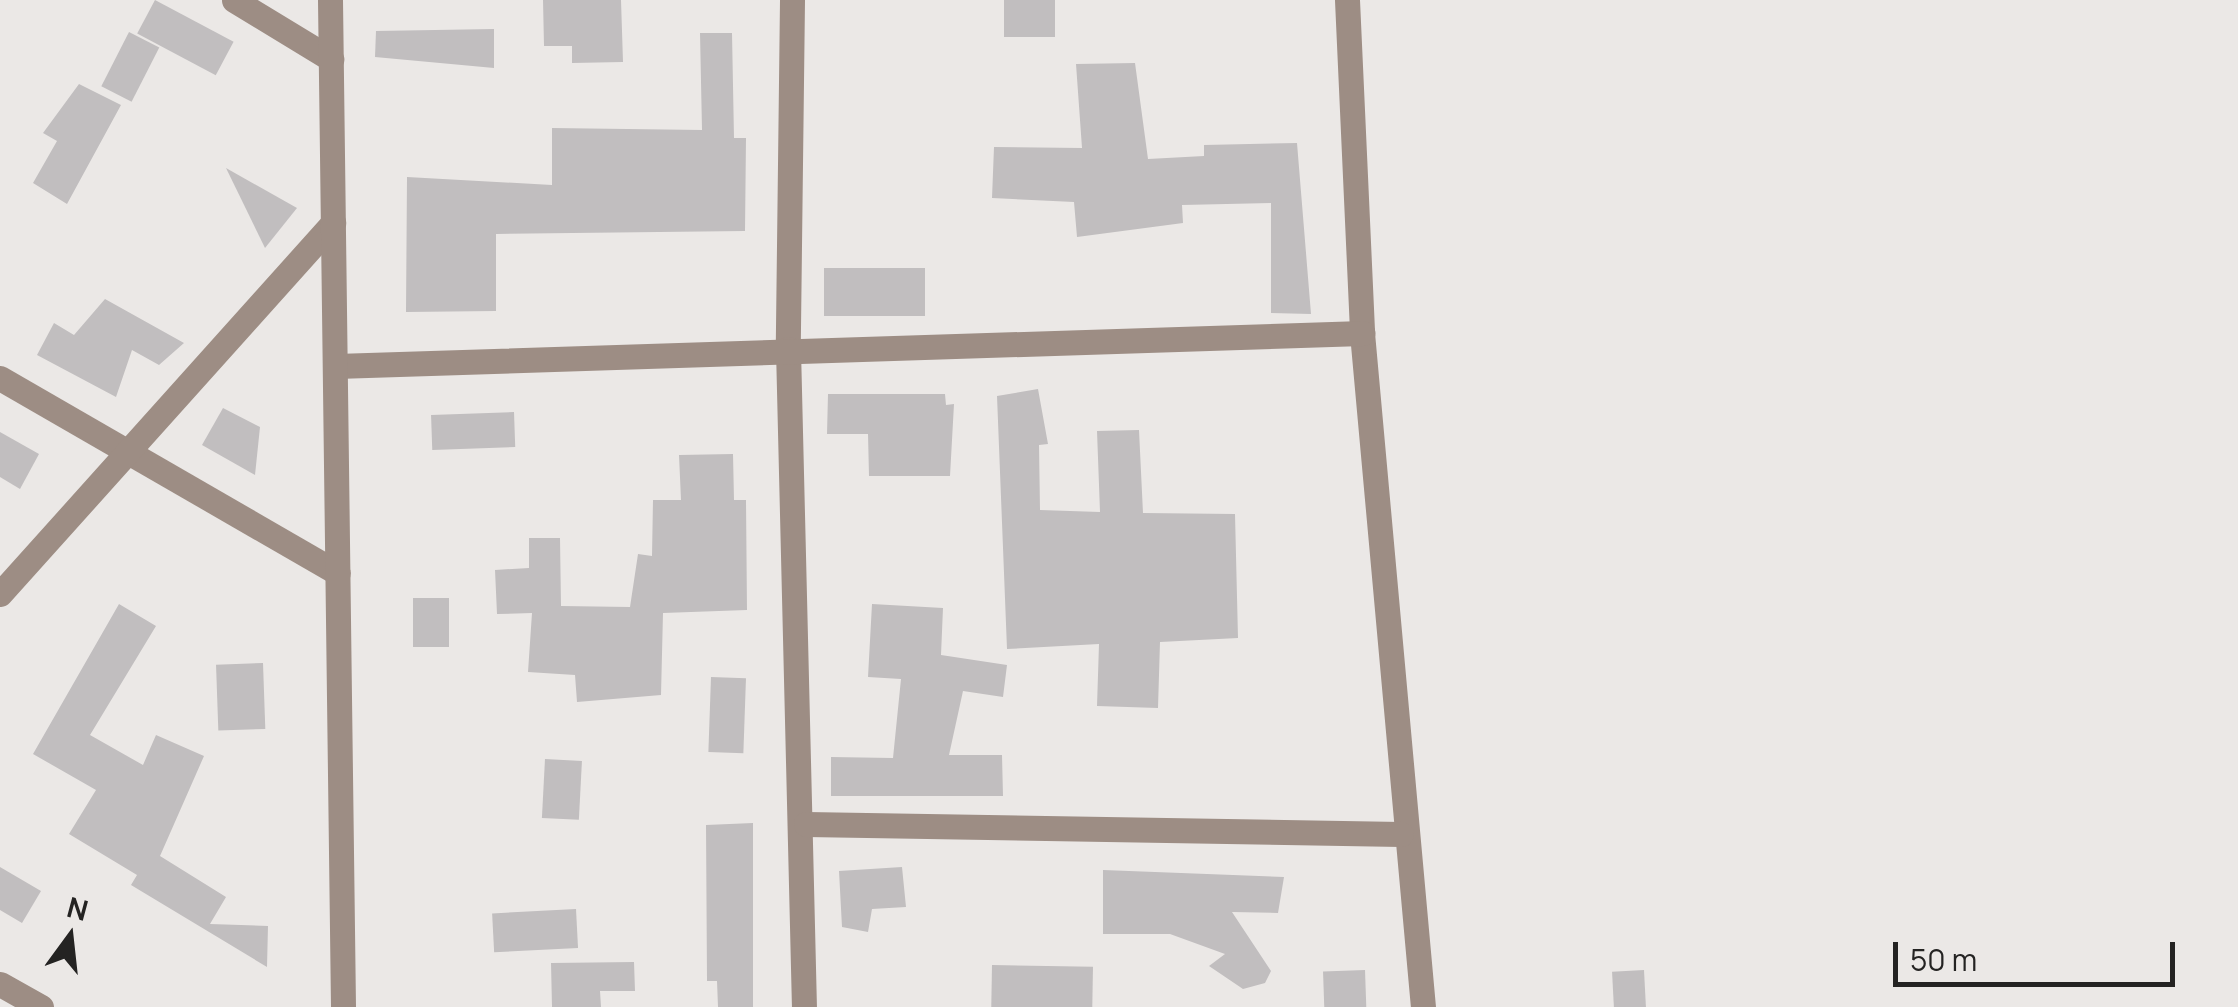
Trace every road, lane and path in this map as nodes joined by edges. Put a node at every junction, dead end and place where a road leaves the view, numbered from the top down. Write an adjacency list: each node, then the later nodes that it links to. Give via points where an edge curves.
1 (234, 0): 5 (street)
2 (330, 0): 5 (street)
3 (792, 0): 8 (street)
4 (1347, 0): 7 (street)
5 (331, 59): 6 (street)
6 (333, 223): 9 (street); 11 (street)
7 (1362, 334): 8 (street); 15 (street)
8 (788, 348): 9 (street); 14 (street)
9 (336, 366): 12 (street)
10 (0, 378): 11 (street)
11 (128, 451): 12 (street); 13 (street)
12 (338, 572): 18 (street)
13 (0, 594)
14 (806, 824): 15 (street); 19 (street)
15 (1401, 834): 20 (street)
16 (0, 984): 17 (street)
17 (40, 1007)
18 (343, 1007)
19 (804, 1007)
20 (1423, 1007)

